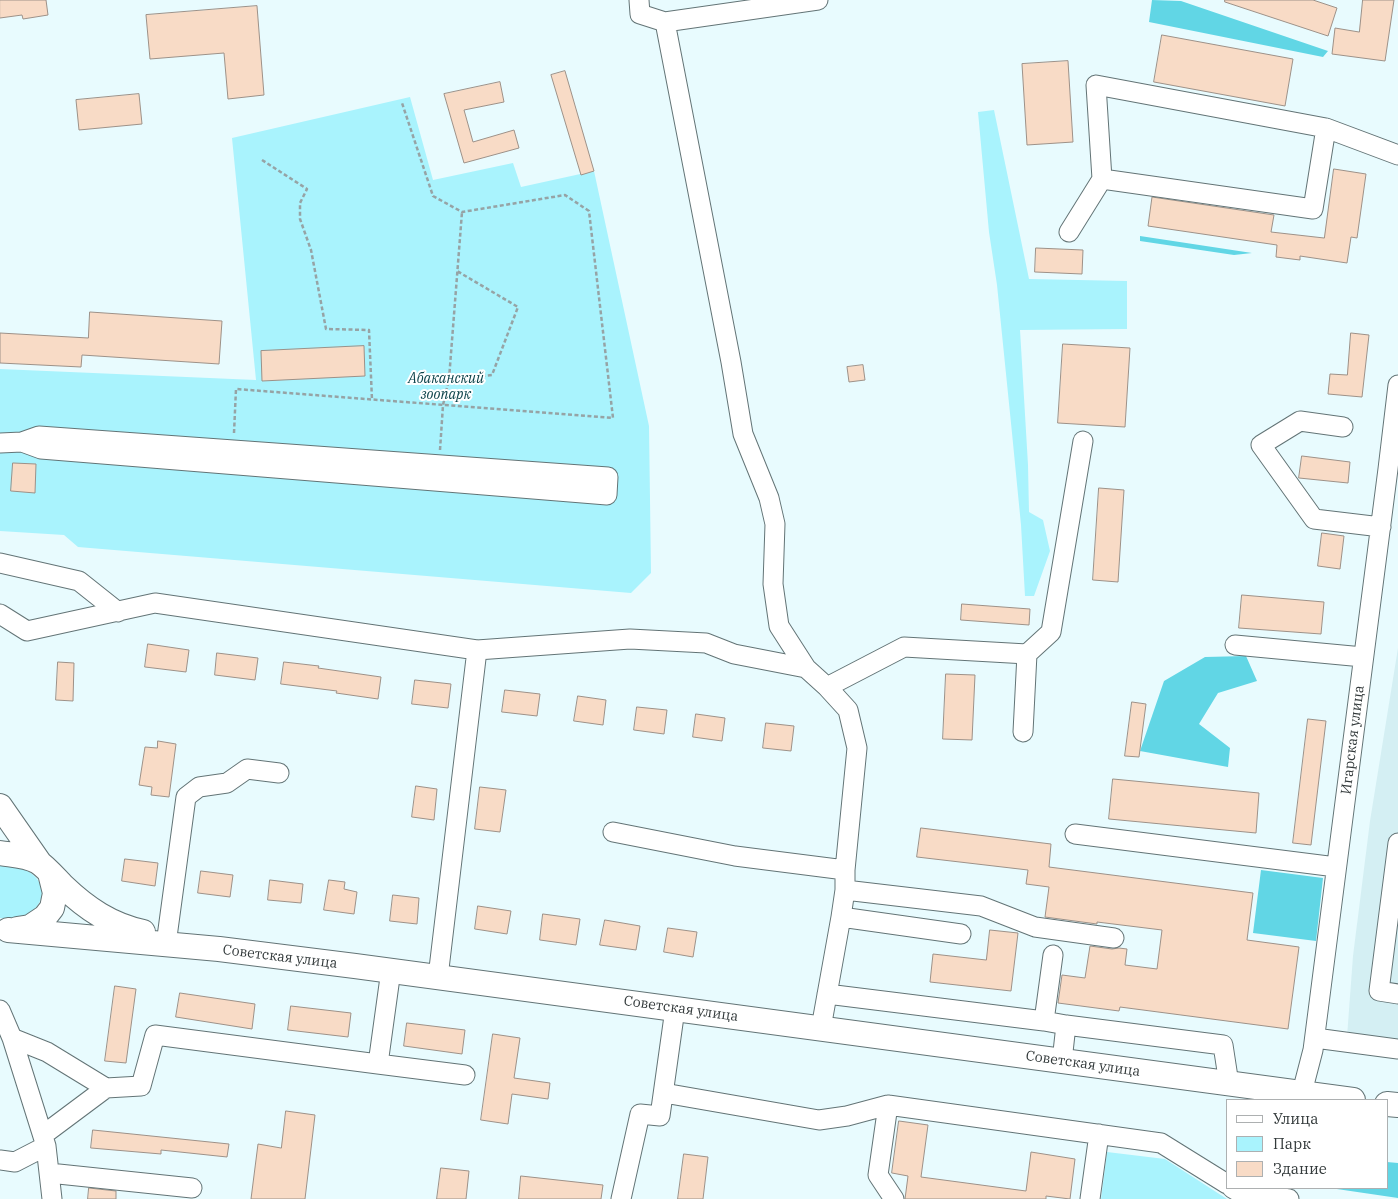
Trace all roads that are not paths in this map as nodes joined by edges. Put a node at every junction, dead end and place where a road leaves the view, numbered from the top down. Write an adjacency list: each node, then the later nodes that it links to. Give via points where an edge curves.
1 (639, 0): 3 (street, via 640,14)
2 (818, 0): 3 (street)
3 (665, 22): 22 (street, via 743,434 769,498 775,524 773,584 779,626)
4 (1326, 128): 5 (street); 6 (street, via 1313,209); 6 (street, via 1096,85)
5 (1398, 154)
6 (1102, 179): 7 (street)
7 (1069, 232)
8 (1398, 385): 13 (street, Игарская улица)
9 (1343, 427): 14 (street, via 1300,421 1262,446 1314,519)
10 (1083, 441): 20 (street, via 1052,632)
11 (22, 442): 11 (street, via 41,449 607,495 608,477 39,436); 12 (street)
12 (0, 443)
13 (1393, 470): 14 (street, Игарская улица)
14 (1381, 528): 21 (street, Игарская улица)
15 (0, 563): 16 (street, via 79,581)
16 (118, 612): 17 (street, via 27,631); 19 (street, via 155,603)
17 (0, 614)
18 (1235, 646): 21 (street)
19 (477, 650): 22 (street, via 630,639 706,643 734,654); 43 (street)
20 (1027, 654): 23 (street, via 904,647); 24 (street)
21 (1363, 658): 31 (street, Игарская улица)
22 (806, 668): 23 (street)
23 (827, 687): 33 (street, via 848,710 857,748)
24 (1023, 732)
25 (279, 772): 38 (street, via 246,769 227,783 199,787 186,797)
26 (0, 806): 32 (main road)
27 (613, 832): 33 (street, via 736,856)
28 (1075, 834): 31 (street)
29 (1398, 843): 45 (street, via 1379,991)
30 (0, 853): 32 (main road, via 25,857)
31 (1336, 867): 52 (street, Игарская улица)
32 (44, 868): 36 (main road, via 55,893 52,908 30,927); 38 (main road, via 98,915 117,925)
33 (845, 870): 34 (street)
34 (845, 890): 35 (street); 39 (street, via 981,906 1035,927)
35 (841, 917): 37 (street); 44 (street)
36 (4, 929): 40 (main road, Советская улица)
37 (961, 934)
38 (167, 937): 40 (main road)
39 (1114, 938)
40 (219, 949): 42 (main road, Советская улица)
41 (1053, 955): 48 (street)
42 (391, 970): 43 (main road, Советская улица); 55 (street)
43 (438, 977): 46 (main road, Советская улица)
44 (827, 994): 48 (street); 50 (street)
45 (1398, 994)
46 (675, 1009): 50 (main road, Советская улица); 59 (street)
47 (0, 1010): 51 (street)
48 (1044, 1021): 49 (street)
49 (1066, 1025): 54 (street); 57 (street, via 1223,1045)
50 (821, 1028): 54 (main road, Советская улица)
51 (12, 1038): 58 (street, via 46,1052); 64 (street)
52 (1315, 1038): 53 (street); 60 (street, Игарская улица)
53 (1398, 1049)
54 (1062, 1061): 57 (main road, Советская улица)
55 (378, 1064): 56 (street); 58 (street, via 155,1035 141,1086)
56 (465, 1075)
57 (1228, 1084): 60 (main road, Советская улица)
58 (106, 1088): 64 (street)
59 (664, 1093): 62 (street, via 819,1120); 72 (street, via 660,1116 640,1114)
60 (1300, 1097): 61 (main road, Советская улица)
61 (1335, 1099)
62 (888, 1105): 63 (street); 73 (street, via 878,1175)
63 (1099, 1134): 67 (street, via 1161,1143); 74 (street)
64 (45, 1140): 65 (street, via 15,1162); 66 (street)
65 (0, 1160)
66 (50, 1173): 68 (street); 71 (street)
67 (1226, 1183)
68 (192, 1188)
69 (1234, 1189): 70 (street)
70 (1286, 1196)
71 (52, 1199)
72 (621, 1199)
73 (894, 1199)
74 (1090, 1199)

